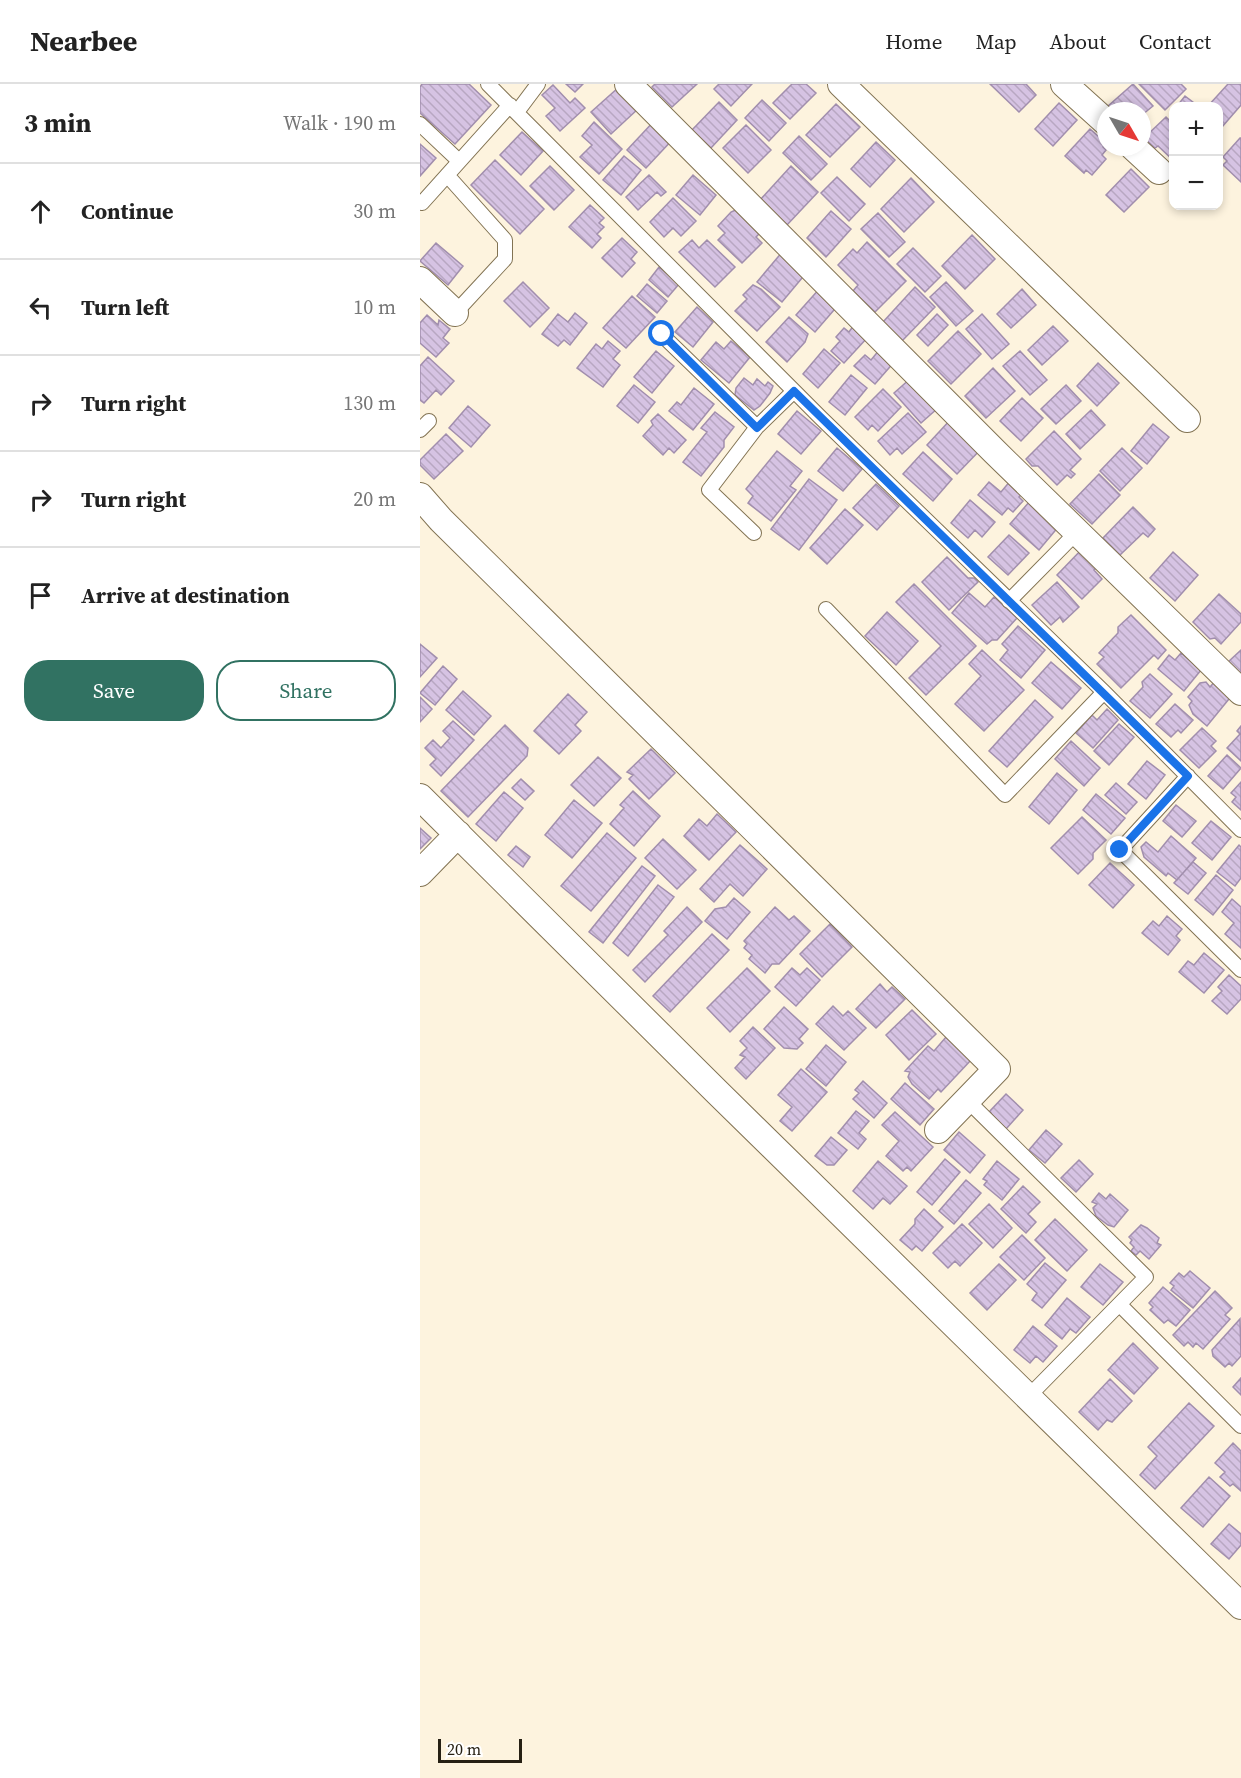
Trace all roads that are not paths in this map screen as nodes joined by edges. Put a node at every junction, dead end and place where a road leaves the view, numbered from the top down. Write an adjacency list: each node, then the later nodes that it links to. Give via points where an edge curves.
1 (488, 84): 6 (lane)
2 (538, 84): 6 (lane)
3 (628, 84): 21 (street)
4 (841, 84): 18 (street)
5 (1064, 84): 7 (street)
6 (514, 109): 10 (lane); 17 (lane)
7 (1097, 114)
8 (420, 124): 10 (lane)
9 (1143, 156): 11 (street)
10 (459, 161): 12 (lane)
11 (1159, 171)
12 (447, 175): 13 (lane); 15 (lane, via 505,240 505,259)
13 (422, 203)
14 (420, 280): 15 (street)
15 (455, 313)
16 (662, 334): 19 (lane)
17 (794, 391): 19 (lane); 23 (lane)
18 (1186, 419)
19 (757, 428): 22 (lane, via 709,490)
20 (420, 496): 33 (street, via 997,1069)
21 (1077, 532): 23 (lane); 26 (street)
22 (754, 533)
23 (1009, 601): 25 (lane)
24 (826, 609): 25 (lane, via 1005,795)
25 (1104, 692): 27 (lane)
26 (1241, 692)
27 (1188, 776): 29 (lane); 32 (lane, via 1120,850)
28 (420, 797): 30 (street)
29 (1241, 830)
30 (458, 834): 31 (street); 36 (street)
31 (420, 873)
32 (1241, 970)
33 (968, 1100): 34 (street); 35 (lane, via 1146,1277)
34 (938, 1130)
35 (1120, 1305): 36 (lane); 37 (lane)
36 (1028, 1397): 38 (street)
37 (1241, 1426)
38 (1241, 1606)

